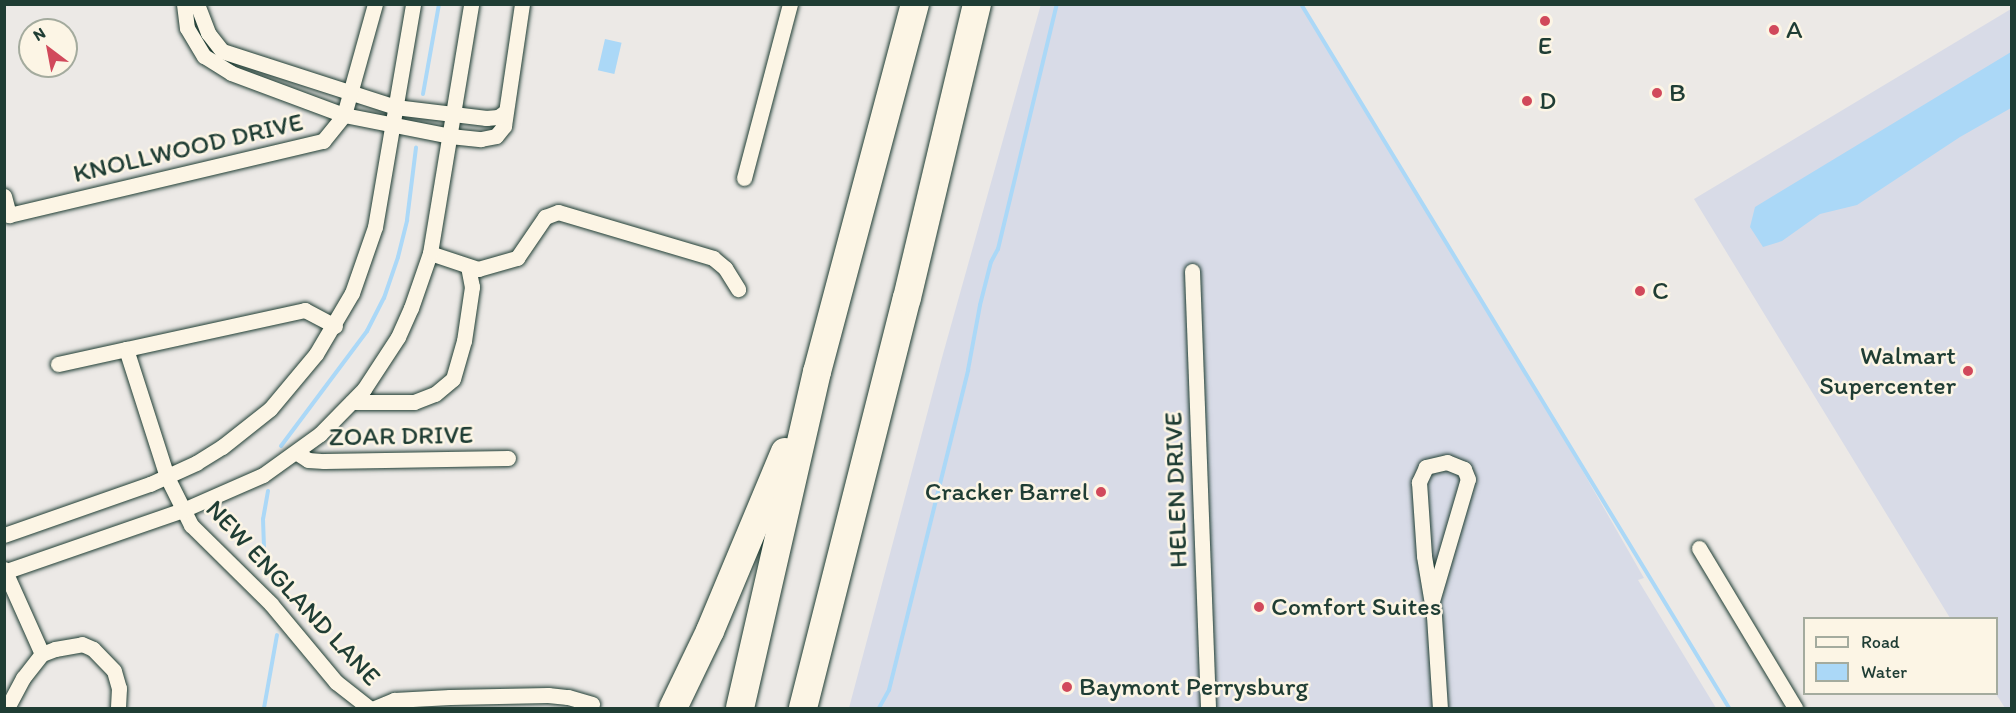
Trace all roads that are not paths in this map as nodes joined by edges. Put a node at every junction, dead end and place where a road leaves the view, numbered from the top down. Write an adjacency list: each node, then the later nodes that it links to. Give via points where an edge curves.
1 (184, 4): 14 (street, via 187,28 204,56 231,74)
2 (197, 4): 10 (street, via 208,33 222,51)
3 (375, 4): 10 (street, KNOLLWOOD DRIVE)
4 (413, 4): 11 (street)
5 (471, 4): 13 (street)
6 (522, 4): 12 (street)
7 (790, 4): 17 (street)
8 (915, 4): 26 (highway)
9 (976, 4): 37 (highway, via 907,298)
10 (349, 93): 11 (street); 14 (street, KNOLLWOOD DRIVE)
11 (396, 107): 13 (street); 15 (street)
12 (505, 112): 13 (street, via 493,118); 16 (street, via 504,126 496,136)
13 (453, 114): 16 (street)
14 (344, 115): 15 (street); 18 (street, KNOLLWOOD DRIVE, via 323,141 9,215)
15 (393, 125): 16 (street); 23 (street, via 375,227 360,275)
16 (450, 136): 19 (street)
17 (744, 178)
18 (4, 196)
19 (430, 253): 20 (street); 27 (street, via 398,337)
20 (468, 266): 22 (street, via 478,269 517,258 545,218 558,212 713,258 725,268); 27 (street, via 472,287 464,341 453,379 435,394 414,402)
21 (1191, 271): 48 (street, HELEN DRIVE)
22 (738, 289)
23 (335, 326): 24 (street, via 304,309); 30 (street, via 292,386 262,416 222,447)
24 (126, 349): 25 (street); 30 (street, NEW ENGLAND LANE)
25 (58, 364)
26 (817, 372): 44 (highway); 45 (highway)
27 (352, 402): 28 (street)
28 (297, 453): 29 (street, ZOAR DRIVE, via 308,460 324,461); 31 (street, via 236,488)
29 (508, 458)
30 (167, 477): 31 (street, NEW ENGLAND LANE); 32 (street)
31 (183, 510): 34 (street); 42 (street, NEW ENGLAND LANE, via 197,533 271,604 336,682)
32 (4, 535)
33 (1699, 548): 50 (street)
34 (5, 571): 36 (street)
35 (1432, 601): 35 (street, via 1468,479 1464,469 1447,462 1426,467 1419,482 1424,556); 49 (street)
36 (42, 654): 40 (street, via 23,678); 41 (street, via 82,644 93,649 114,671 119,688)
37 (813, 661): 46 (highway); 47 (highway)
38 (452, 703): 39 (street, via 548,695); 43 (street, via 394,700)
39 (592, 704)
40 (8, 708)
41 (118, 708)
42 (369, 708)
43 (375, 708)
44 (674, 708)
45 (740, 708)
46 (802, 708)
47 (807, 708)
48 (1208, 708)
49 (1440, 708)
50 (1796, 708)

